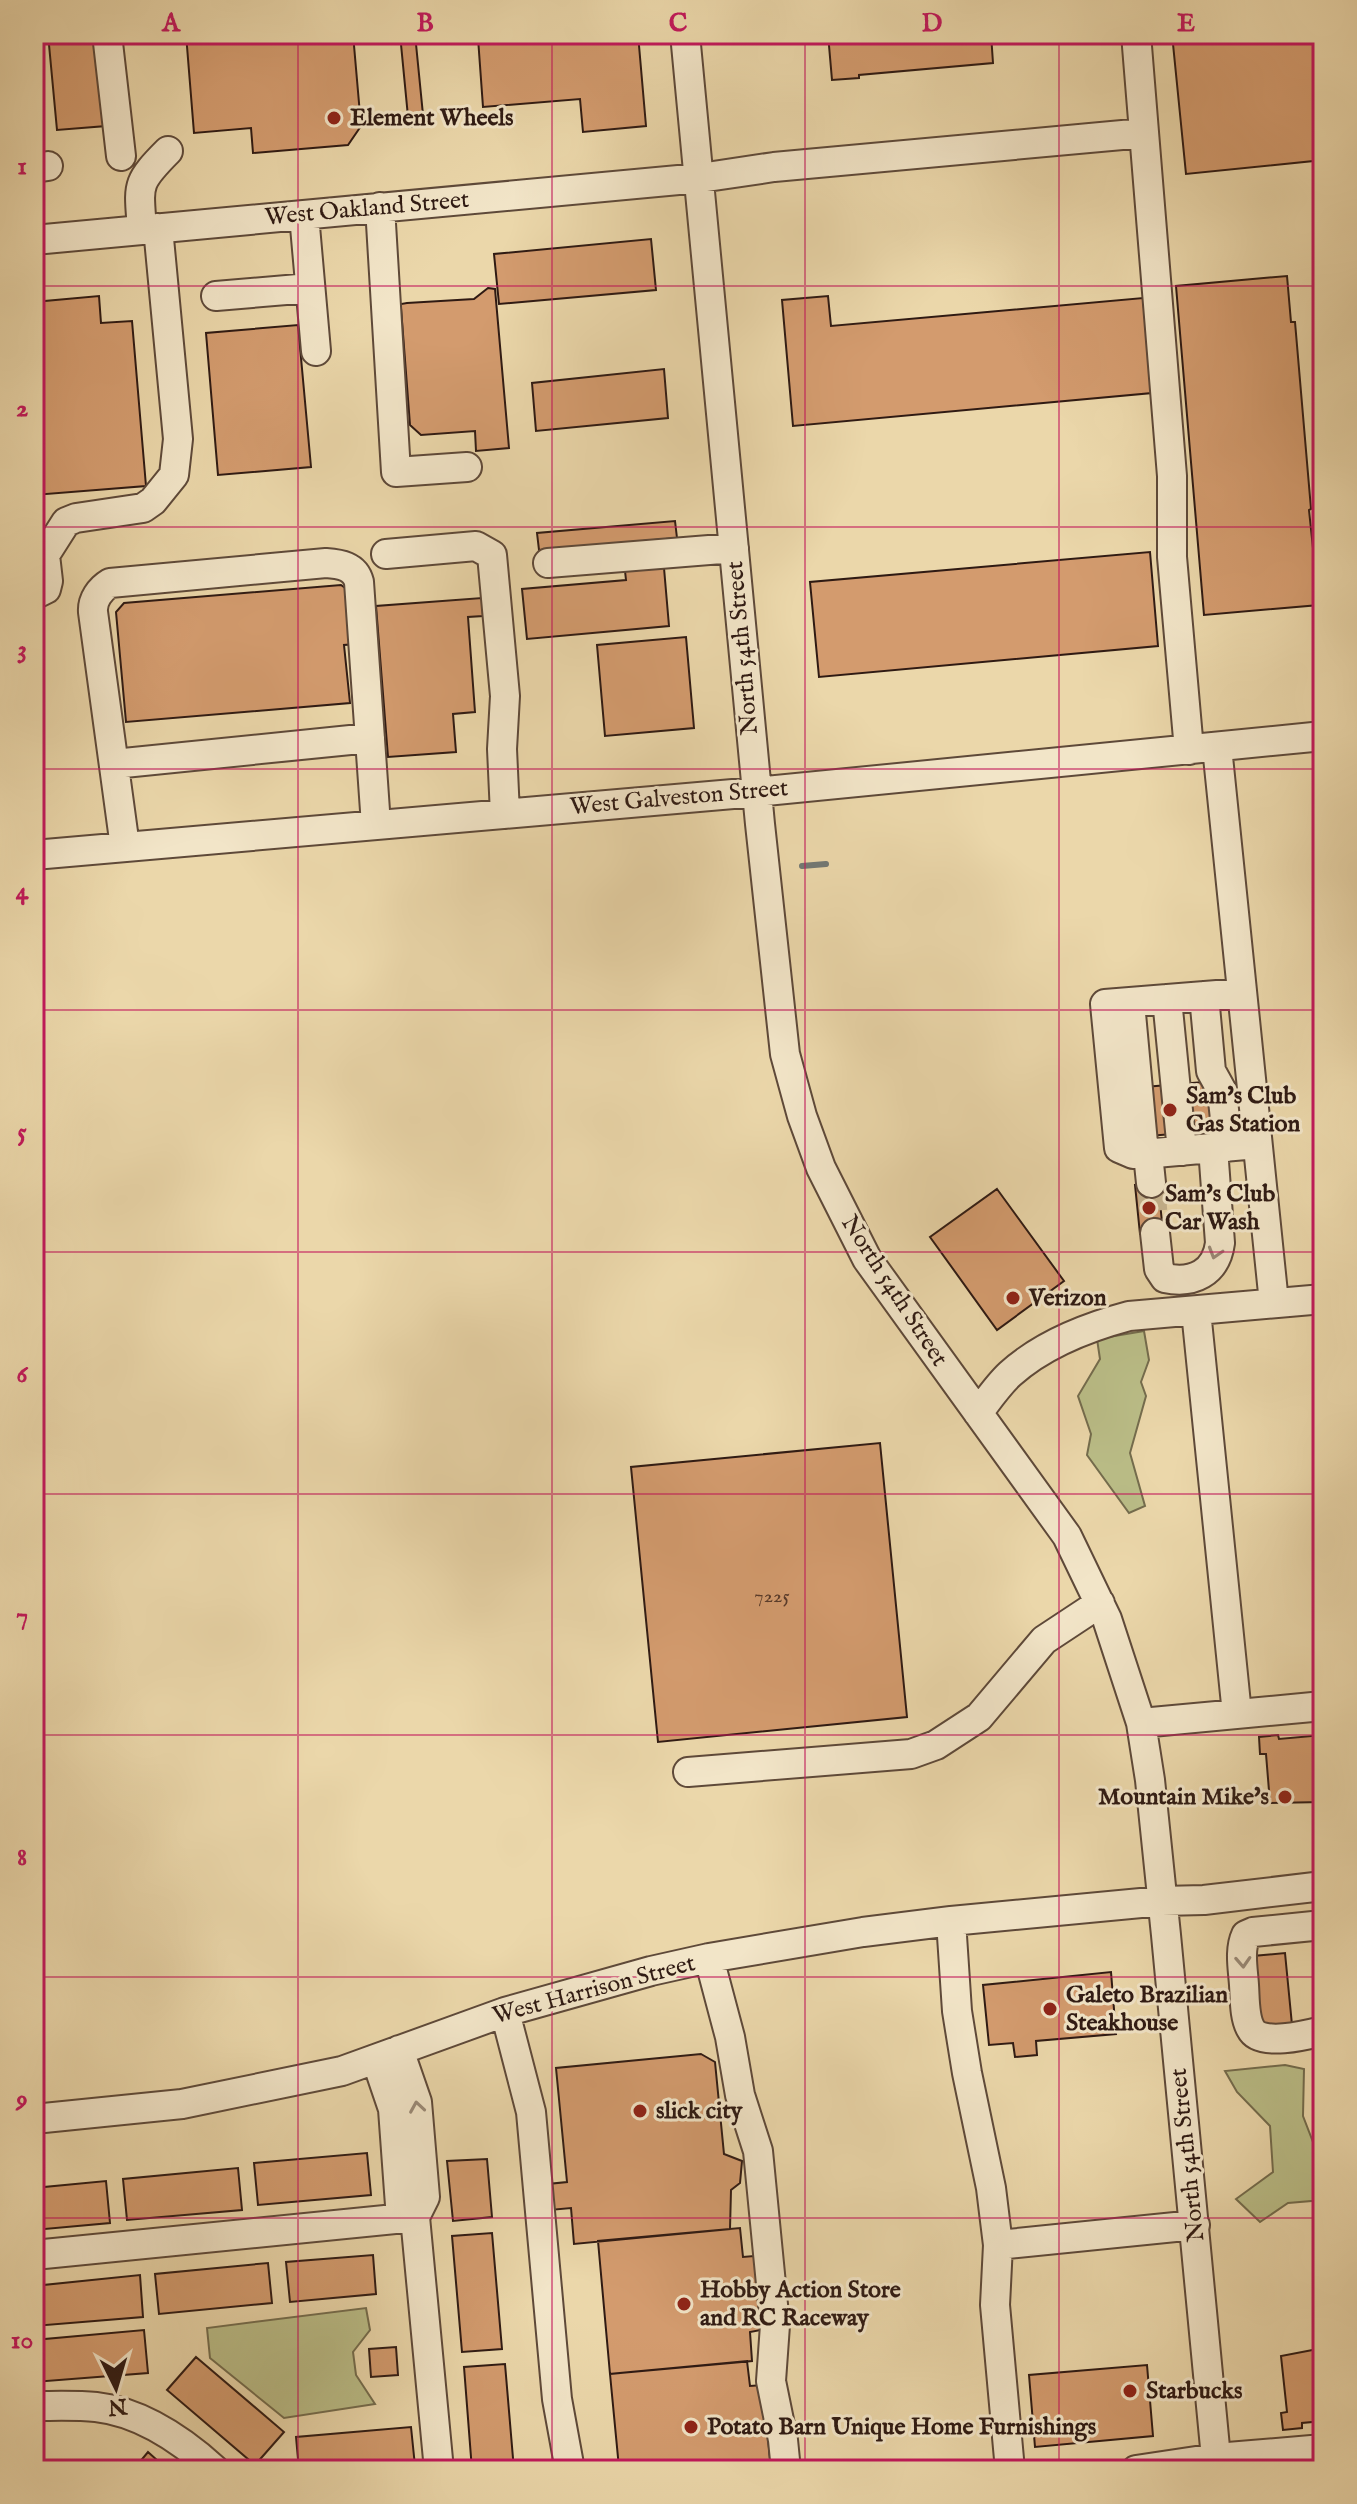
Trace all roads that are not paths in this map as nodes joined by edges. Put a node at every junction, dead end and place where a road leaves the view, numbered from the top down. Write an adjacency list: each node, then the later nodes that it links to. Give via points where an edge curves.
1 (107, 34): 6 (street)
2 (685, 34): 7 (street, North 54th Street)
3 (1136, 34): 4 (street)
4 (1144, 133): 7 (street, West Oakland Street); 23 (street)
5 (168, 151): 10 (street, via 139,185)
6 (121, 156)
7 (700, 178): 8 (street, West Oakland Street); 16 (street, North 54th Street)
8 (380, 207): 9 (street, West Oakland Street); 15 (street, via 396,472)
9 (304, 215): 10 (street, West Oakland Street); 12 (street)
10 (150, 229): 11 (street, West Oakland Street); 19 (street, via 178,439 176,470 143,508 66,522 45,555 46,589)
11 (34, 240)
12 (310, 288): 13 (street); 14 (street)
13 (216, 296)
14 (316, 351)
15 (467, 467)
16 (734, 548): 18 (street); 25 (street, North 54th Street)
17 (386, 554): 26 (street, via 476,546 492,555 505,696)
18 (548, 563)
19 (34, 595)
20 (1323, 736): 22 (street, West Galveston Street)
21 (370, 738): 24 (street); 24 (street, via 359,582 353,570 326,563 110,583 93,606); 27 (street)
22 (1217, 747): 23 (street, West Galveston Street); 30 (street)
23 (1189, 750): 25 (street, West Galveston Street)
24 (114, 764): 28 (street)
25 (756, 792): 26 (street, West Galveston Street); 39 (street, North 54th Street, via 785,1054 802,1116 821,1168 867,1259)
26 (505, 814): 27 (street, West Galveston Street)
27 (376, 825): 28 (street, West Galveston Street)
28 (125, 847): 29 (street, West Galveston Street)
29 (34, 855)
30 (1242, 993): 31 (street); 32 (street)
31 (1161, 1000): 33 (street); 33 (street); 33 (street, via 1105,1004 1119,1148)
32 (1257, 1144): 33 (street); 37 (street)
33 (1178, 1151): 34 (street); 35 (street, one-way to 35, via 1220,1243 1218,1255 1205,1273 1188,1280 1165,1278)
34 (1151, 1183)
35 (1155, 1233)
36 (1323, 1299): 37 (street)
37 (1274, 1303): 38 (street)
38 (1196, 1311): 39 (street, via 1129,1316 1060,1342 1010,1374); 42 (street)
39 (978, 1413): 40 (street, North 54th Street, via 1067,1536)
40 (1100, 1603): 43 (street, North 54th Street); 44 (street, via 1044,1640 979,1717 936,1745 911,1754)
41 (1323, 1706): 42 (street)
42 (1237, 1714): 43 (street)
43 (1141, 1723): 46 (street, North 54th Street)
44 (688, 1772)
45 (1323, 1886): 46 (street, West Harrison Street)
46 (1162, 1901): 47 (street, West Harrison Street); 55 (street, North 54th Street)
47 (951, 1921): 49 (street, West Harrison Street); 56 (street, via 957,2011)
48 (1323, 1925): 51 (street, one-way to 51, via 1253,1932 1246,1935 1242,1950 1253,2033 1285,2038)
49 (709, 1958): 50 (street, West Harrison Street); 64 (street, via 758,2151 775,2325 771,2381)
50 (505, 2012): 52 (street, West Harrison Street); 63 (street, via 531,2112 557,2399)
51 (1323, 2031)
52 (388, 2054): 53 (street, West Harrison Street, via 342,2071 182,2104); 54 (street, via 417,2102 425,2197)
53 (34, 2119)
54 (408, 2218): 57 (street); 62 (street)
55 (1195, 2225): 56 (street); 60 (street, North 54th Street)
56 (998, 2245): 65 (street, via 995,2305)
57 (34, 2255)
58 (34, 2406): 61 (street, via 97,2407 128,2414 188,2445)
59 (1323, 2449): 60 (street)
60 (1217, 2466): 66 (street)
61 (215, 2470)
62 (439, 2470)
63 (570, 2470)
64 (786, 2470)
65 (1010, 2470)
66 (1136, 2470)

